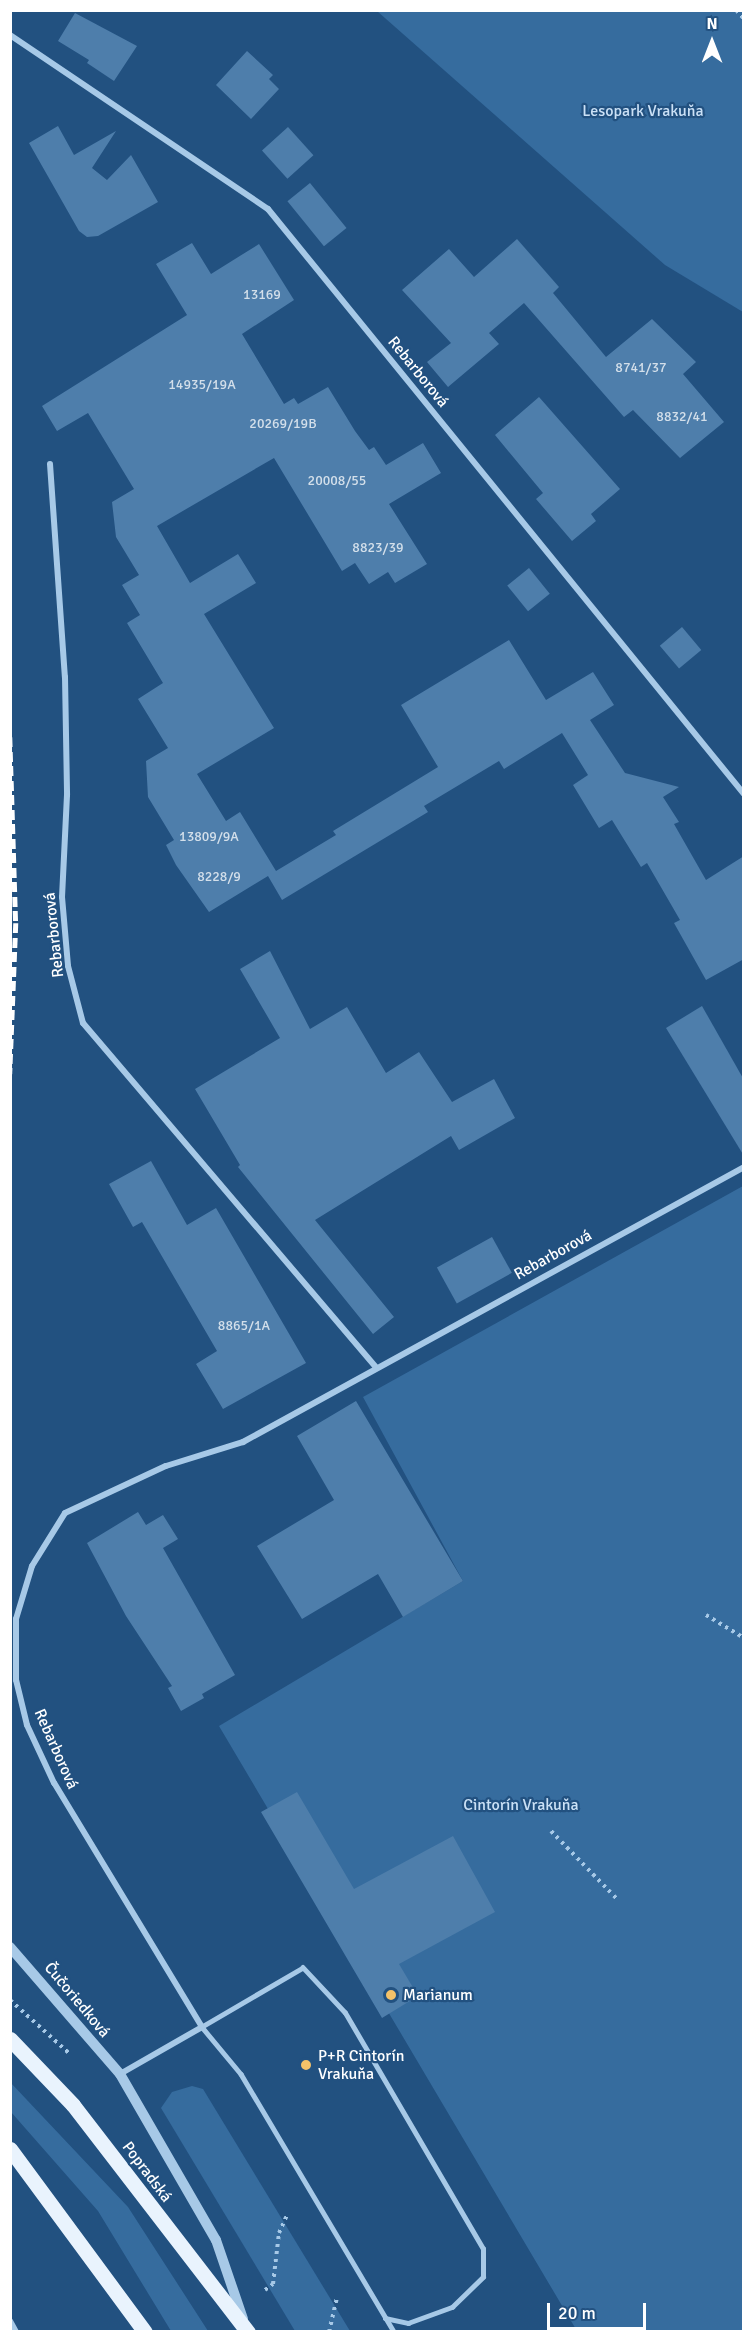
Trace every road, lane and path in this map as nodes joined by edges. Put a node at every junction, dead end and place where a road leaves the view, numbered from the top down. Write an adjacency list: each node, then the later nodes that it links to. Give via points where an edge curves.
1 (736, 10): 2 (path)
2 (744, 19)
3 (10, 35): 5 (street, Rebarborová, via 268,209)
4 (50, 464): 7 (street, Rebarborová, via 64,677 67,795 62,897 68,966 83,1023)
5 (744, 794)
6 (744, 1167): 7 (street, Rebarborová)
7 (376, 1367): 13 (street, Rebarborová, via 243,1442 166,1466 65,1513 32,1566 16,1619 16,1680 27,1725 54,1783)
8 (706, 1615): 9 (path)
9 (744, 1638)
10 (551, 1831): 11 (path)
11 (617, 1899)
12 (10, 1947): 15 (street, Čučoriedková)
13 (202, 2027): 15 (street); 20 (lane, via 241,2074); 20 (lane, via 303,1968 345,2013 483,2249 483,2277 452,2307 408,2323)
14 (10, 2039): 22 (main road, Popradská, via 73,2105)
15 (120, 2074): 22 (street, Čučoriedková, via 216,2240)
16 (10, 2149): 24 (main road)
17 (287, 2214): 18 (path, via 277,2241 273,2284)
18 (264, 2290)
19 (337, 2296): 25 (path)
20 (386, 2318): 26 (lane)
21 (10, 2321): 23 (street)
22 (247, 2330)
23 (16, 2331)
24 (145, 2331)
25 (329, 2331)
26 (394, 2331)

